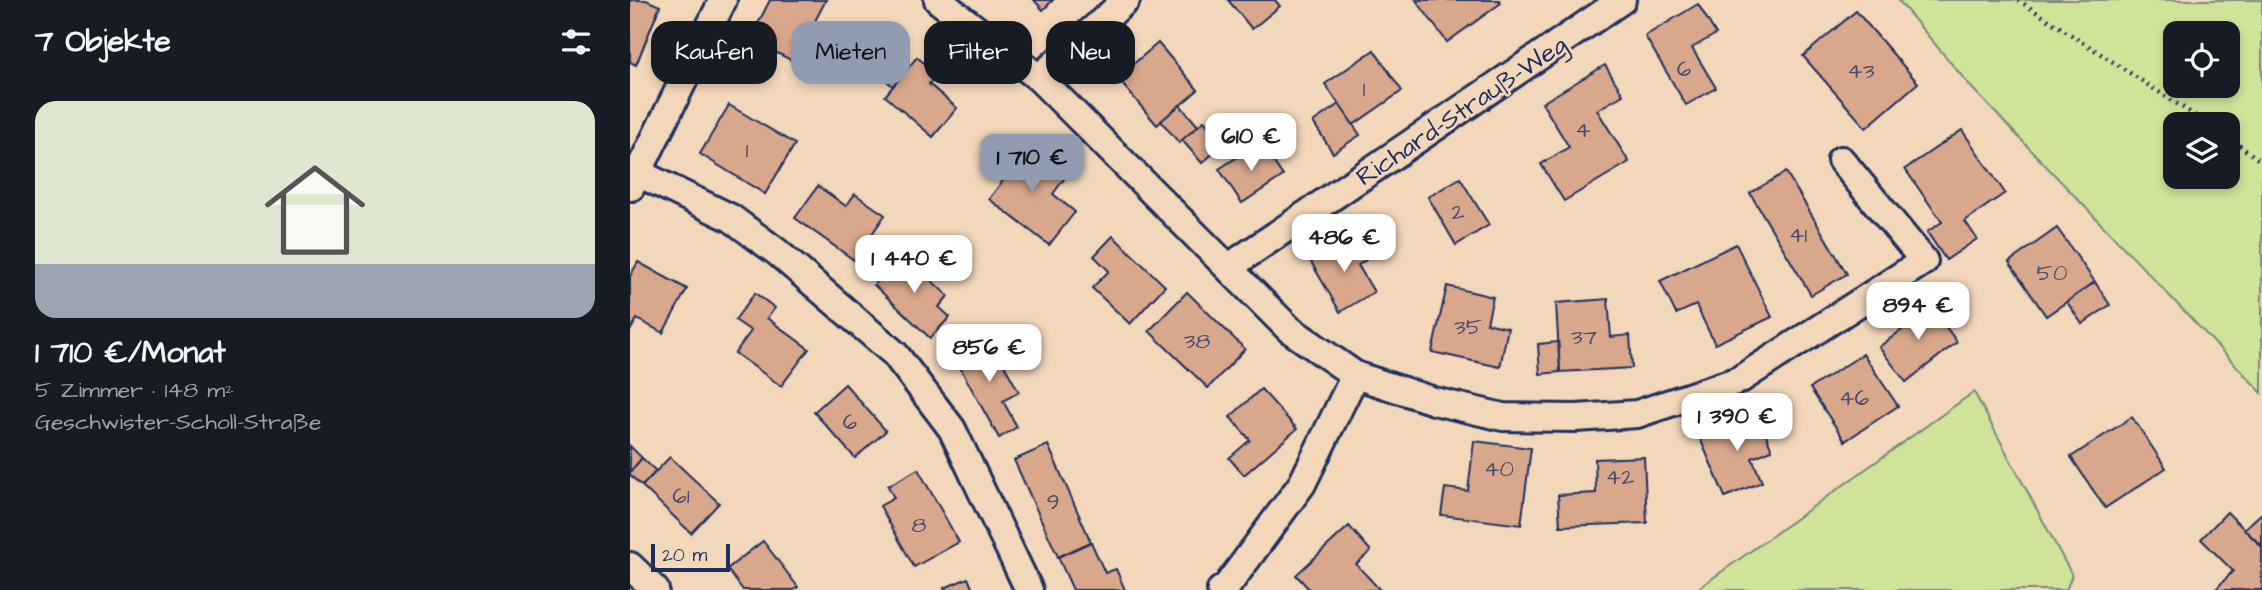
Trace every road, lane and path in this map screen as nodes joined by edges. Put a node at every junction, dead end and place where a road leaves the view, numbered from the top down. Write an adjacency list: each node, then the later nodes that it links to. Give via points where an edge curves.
1 (723, 0): 11 (street)
2 (939, 0): 6 (street)
3 (1126, 0): 6 (street)
4 (1622, 0): 12 (street, Richard-Strauß-Weg)
5 (2018, 0): 7 (path)
6 (1039, 78): 12 (street)
7 (2190, 112)
8 (2240, 146): 10 (path)
9 (1841, 160): 13 (street, via 1924,261 1739,380 1637,414 1576,418 1503,417)
10 (2262, 162)
11 (634, 181): 16 (street, via 731,218 895,354 951,429)
12 (1229, 267): 13 (street, via 1289,329)
13 (1354, 375): 17 (street, via 1302,484)
14 (630, 566): 15 (street)
15 (654, 590)
16 (1029, 590)
17 (1221, 590)

